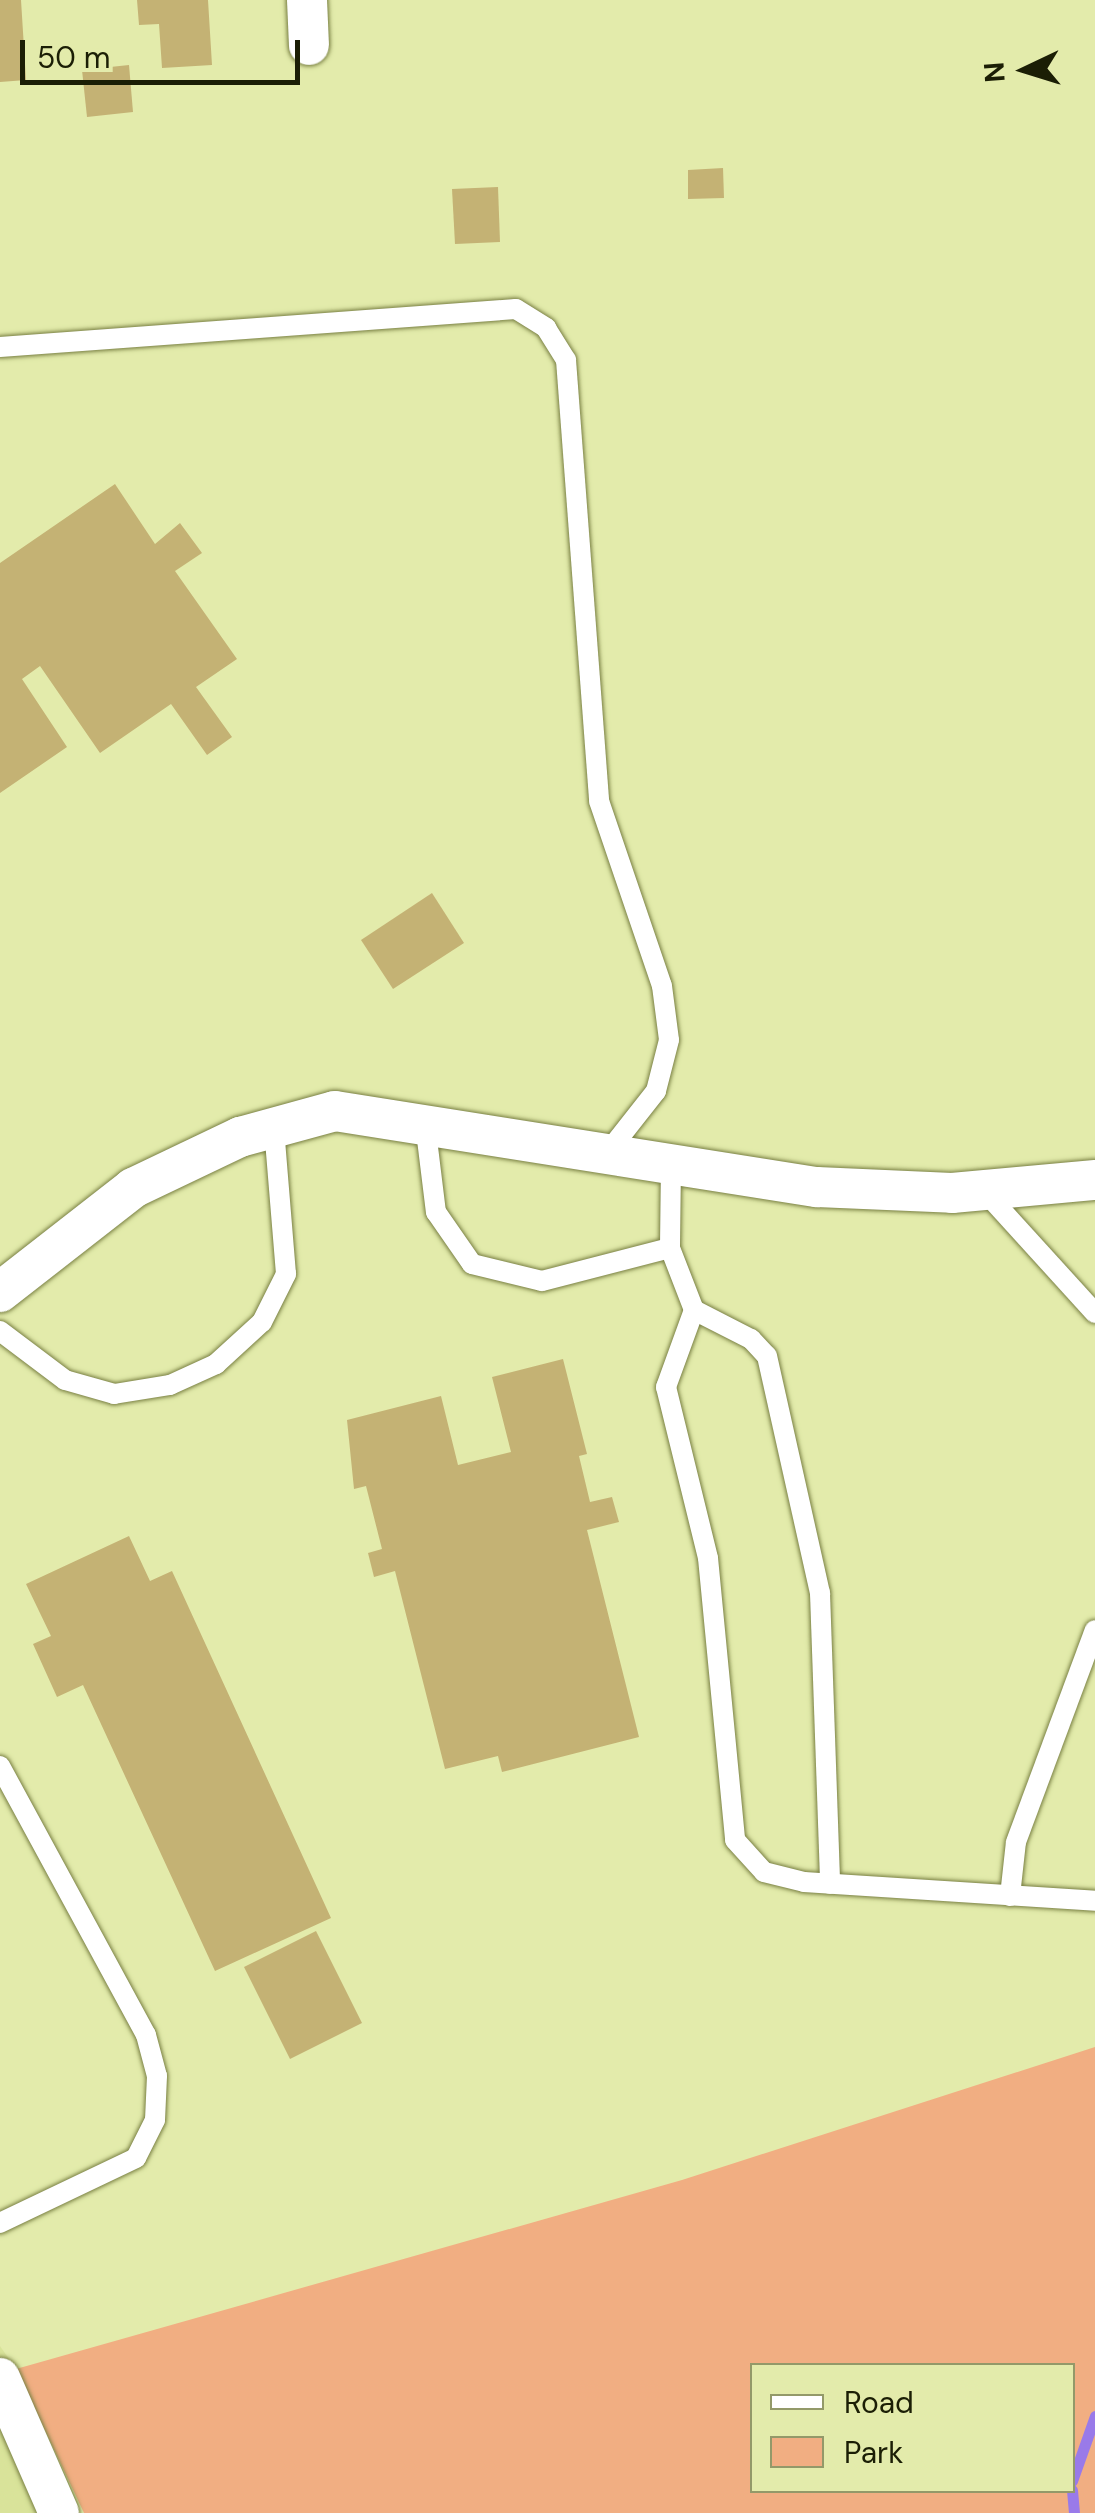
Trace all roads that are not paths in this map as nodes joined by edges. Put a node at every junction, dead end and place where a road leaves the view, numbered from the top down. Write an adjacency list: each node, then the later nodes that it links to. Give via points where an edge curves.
1 (307, 0): 2 (street)
2 (309, 46)
3 (0, 348): 6 (lane, via 516,309 546,328 566,360 599,801 662,986 670,1040 656,1091)
4 (425, 1121): 5 (street, via 335,1110); 6 (street); 10 (lane, via 436,1212 472,1264 542,1281)
5 (274, 1128): 11 (street, via 133,1188); 14 (lane, via 286,1274 262,1322 216,1364 170,1385 114,1394 65,1380)
6 (608, 1152): 7 (street)
7 (671, 1164): 9 (street, via 817,1188); 10 (lane)
8 (1095, 1180): 9 (street)
9 (984, 1192): 13 (lane)
10 (670, 1248): 12 (lane)
11 (0, 1292)
12 (694, 1310): 17 (lane, via 751,1339 767,1356 820,1593); 17 (lane, via 666,1387 708,1558 735,1840 764,1872)
13 (1095, 1313)
14 (0, 1331)
15 (1095, 1630): 18 (lane, via 1016,1842)
16 (0, 1766): 20 (lane, via 146,2035 156,2076 155,2120 136,2158)
17 (830, 1884): 18 (lane)
18 (1010, 1896): 19 (lane)
19 (1095, 1902)
20 (0, 2222)
21 (0, 2378): 22 (street)
22 (59, 2513)

